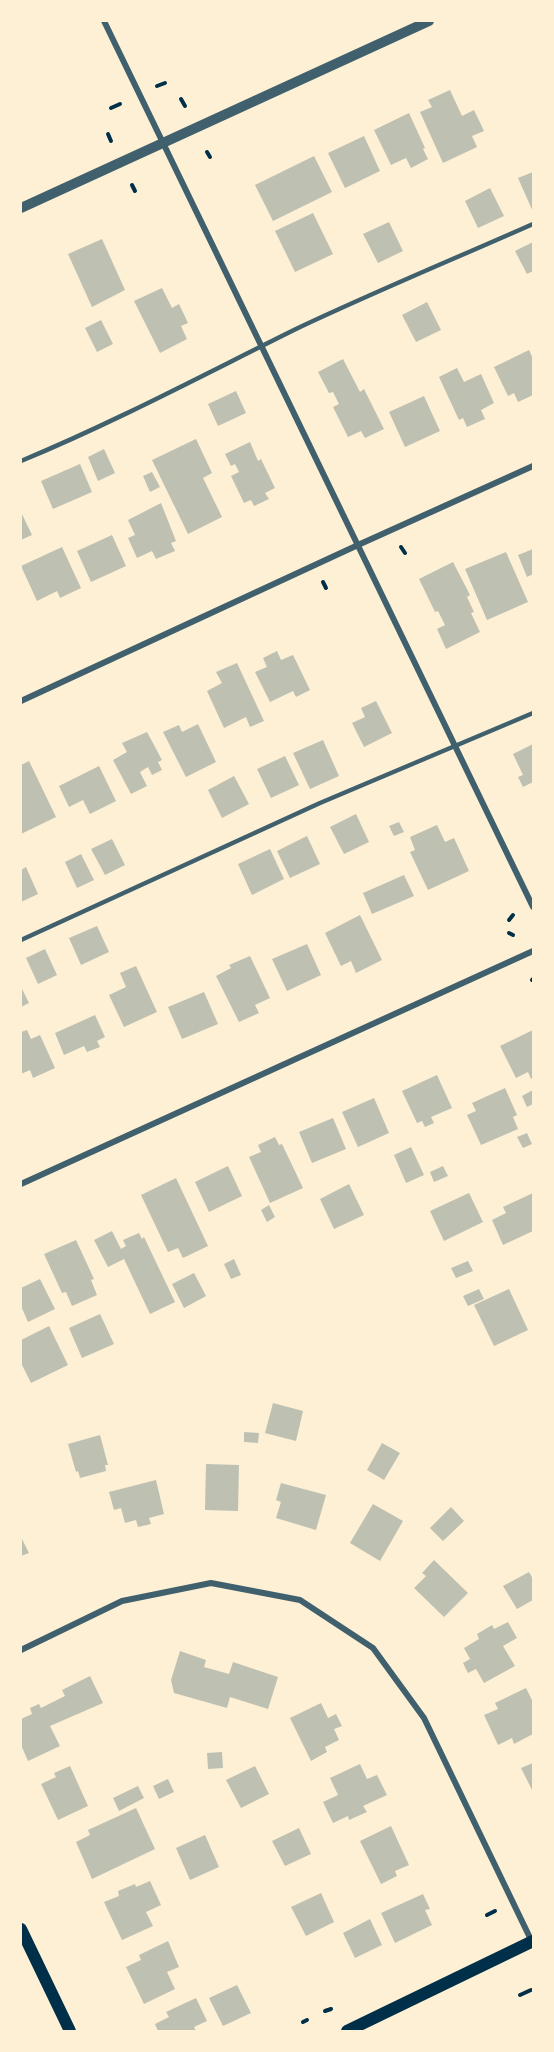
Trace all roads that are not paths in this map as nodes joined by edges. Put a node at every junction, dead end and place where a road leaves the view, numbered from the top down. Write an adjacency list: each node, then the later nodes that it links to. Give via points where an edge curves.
1 (104, 21): 3 (street)
2 (429, 21): 3 (street)
3 (162, 143): 4 (street); 6 (street)
4 (21, 208)
5 (533, 224): 6 (lane)
6 (261, 347): 7 (lane); 9 (street)
7 (21, 460)
8 (533, 466): 9 (street)
9 (358, 545): 10 (street); 12 (street)
10 (21, 701)
11 (533, 714): 12 (lane)
12 (455, 748): 13 (street); 14 (lane, via 320,803)
13 (533, 907)
14 (21, 940)
15 (533, 951): 16 (street)
16 (21, 1185)
17 (21, 1650): 19 (street, via 122,1601 211,1583 300,1600 373,1648 424,1718)
18 (21, 1929): 20 (main road)
19 (533, 1942): 21 (main road)
20 (70, 2031)
21 (347, 2031)

